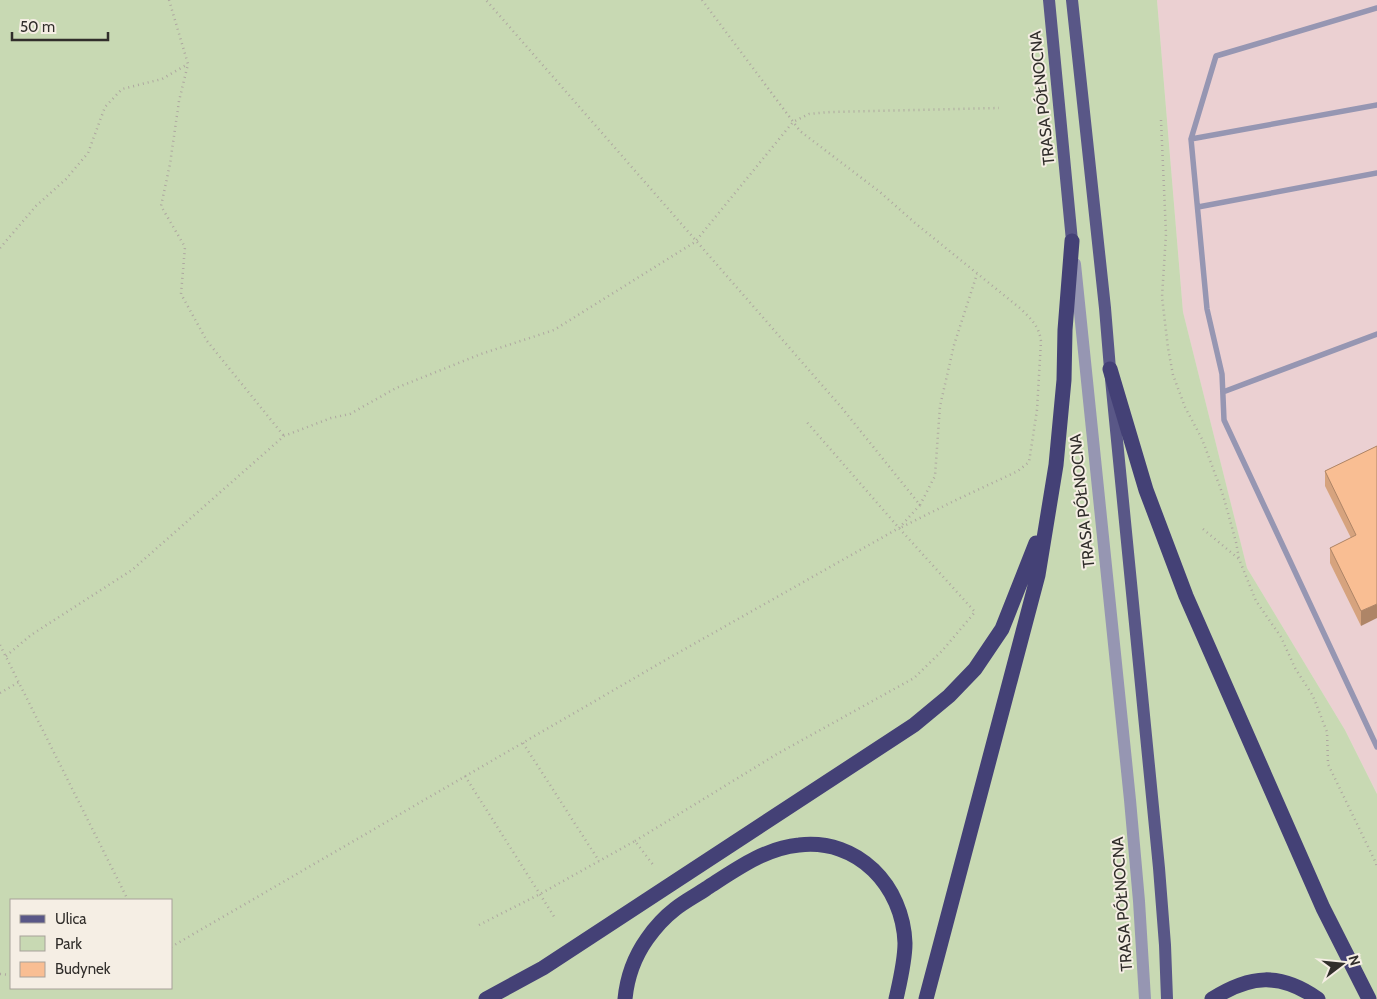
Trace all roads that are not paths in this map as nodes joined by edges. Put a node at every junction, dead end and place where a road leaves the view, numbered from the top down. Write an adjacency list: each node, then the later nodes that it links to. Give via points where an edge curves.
1 (1049, 0): 8 (main road, TRASA PÓŁNOCNA)
2 (1072, 0): 10 (main road)
3 (1377, 8): 5 (lane, via 1216,56)
4 (1377, 105): 5 (lane)
5 (1191, 139): 7 (lane)
6 (1377, 173): 7 (lane)
7 (1198, 207): 11 (lane, via 1207,309)
8 (1072, 241): 12 (highway, via 1064,330 1063,389); 18 (street, TRASA PÓŁNOCNA, via 1130,800)
9 (1377, 334): 11 (lane)
10 (1110, 369): 19 (main road, via 1158,858); 22 (highway, via 1146,490 1186,596 1323,908)
11 (1223, 392): 13 (lane, via 1224,420)
12 (1048, 514): 14 (highway, via 1002,628 974,669 949,696 914,724 551,963); 17 (highway, via 1027,619)
13 (1377, 747)
14 (486, 999)
15 (625, 999): 16 (highway, via 631,969 647,939 674,910 745,864 778,849 799,844 838,848 861,859 884,881 902,921 905,944)
16 (896, 999)
17 (926, 999)
18 (1145, 999)
19 (1167, 999)
20 (1212, 999): 21 (highway, via 1229,988 1254,980 1278,980 1305,990)
21 (1318, 999)
22 (1369, 999)

